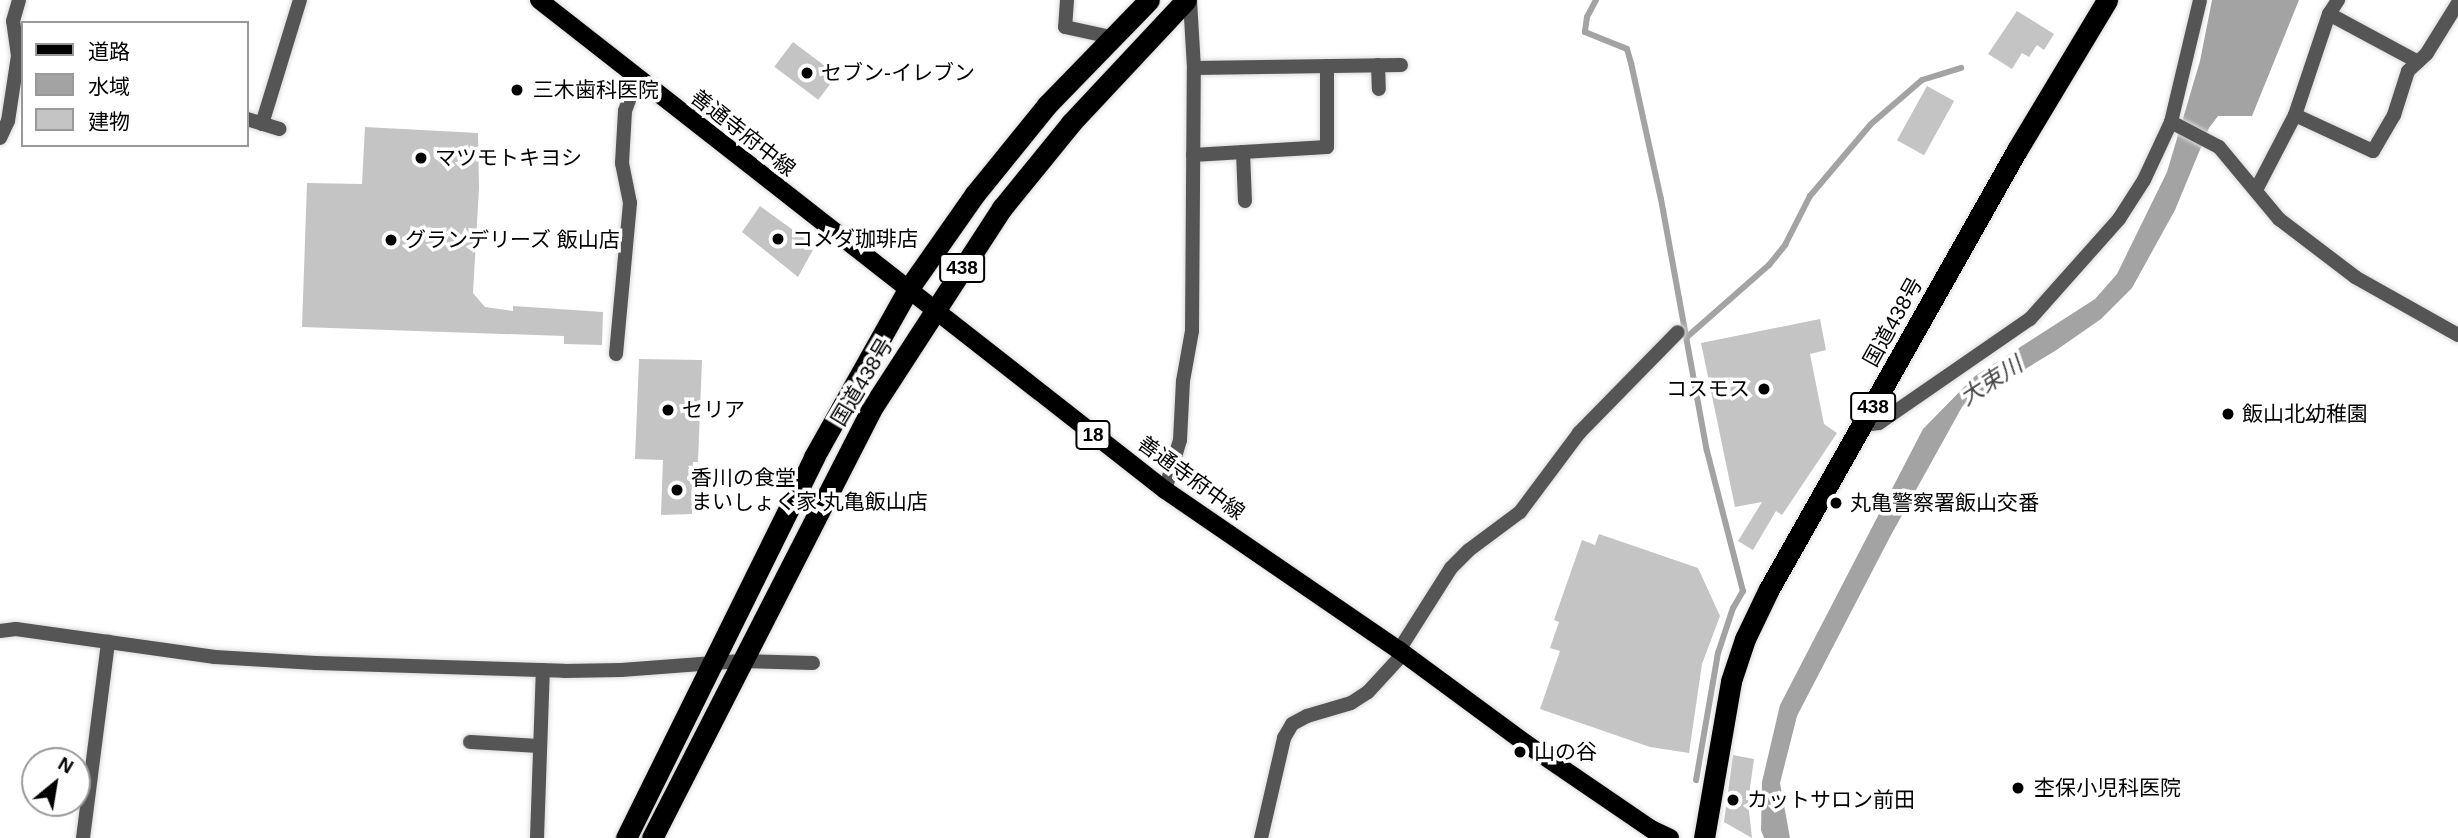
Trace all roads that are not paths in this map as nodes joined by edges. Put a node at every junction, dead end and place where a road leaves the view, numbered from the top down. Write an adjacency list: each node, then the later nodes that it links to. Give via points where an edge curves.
1 (19, 0): 12 (street)
2 (300, 0): 24 (street)
3 (539, 0): 19 (main road, 善通寺府中線 / 18)
4 (1067, 0): 13 (street, via 1065,27)
5 (1149, 0): 13 (highway, 国道438号 / 438)
6 (1188, 0): 18 (street); 32 (highway, 国道438号 / 438, via 1072,123 1002,208)
7 (2107, 0): 36 (highway, 国道438号 / 438)
8 (2200, 0): 23 (street)
9 (2338, 0): 11 (street)
10 (2458, 4): 14 (street)
11 (2329, 14): 14 (street); 21 (street)
12 (7, 20): 26 (street, via 18,56 8,121)
13 (1111, 37): 31 (highway, 国道438号 / 438, via 1047,105 975,194)
14 (2418, 62): 21 (street, via 2408,71 2394,115 2373,151)
15 (1378, 65): 16 (street); 17 (street); 20 (street)
16 (1401, 65)
17 (1327, 66): 18 (street); 27 (street, via 1327,147)
18 (1194, 68): 28 (street)
19 (637, 78): 31 (main road, 善通寺府中線 / 18); 35 (street, via 625,111 622,163 630,203)
20 (1379, 89)
21 (2295, 114): 29 (street)
22 (248, 119): 24 (street)
23 (2174, 123): 29 (street, via 2219,147); 36 (street, via 2119,219 2030,319 1879,424)
24 (262, 124): 25 (street)
25 (279, 129)
26 (0, 138)
27 (1243, 152): 28 (street); 30 (street)
28 (1193, 155): 37 (street, via 1192,331 1182,381 1180,440)
29 (2256, 190): 34 (street, via 2279,219 2356,277)
30 (1245, 201)
31 (907, 291): 32 (main road, 善通寺府中線 / 18); 42 (highway, 国道438号 / 438, via 814,457)
32 (934, 312): 37 (main road, 善通寺府中線 / 18); 41 (highway, 国道438号 / 438, via 862,427)
33 (1678, 332): 40 (street, via 1579,433 1520,512 1451,568)
34 (2458, 335)
35 (616, 354)
36 (1863, 425): 53 (highway, 国道438号 / 438, via 1745,639 1731,681)
37 (1165, 490): 40 (main road, 善通寺府中線 / 18)
38 (0, 631): 39 (street, via 16,629)
39 (108, 642): 44 (street, via 227,657); 47 (street)
40 (1401, 652): 51 (street, via 1368,692 1293,724 1284,738); 52 (main road, 善通寺府中線 / 18, via 1525,743)
41 (741, 661): 42 (street); 43 (street); 50 (highway, 国道438号 / 438)
42 (714, 662): 44 (street, via 621,670); 49 (highway, 国道438号 / 438)
43 (813, 663)
44 (543, 670): 46 (street)
45 (470, 742): 46 (street)
46 (540, 746): 48 (street)
47 (83, 838)
48 (537, 838)
49 (626, 838)
50 (652, 838)
51 (1261, 838)
52 (1670, 838)
53 (1704, 838)

